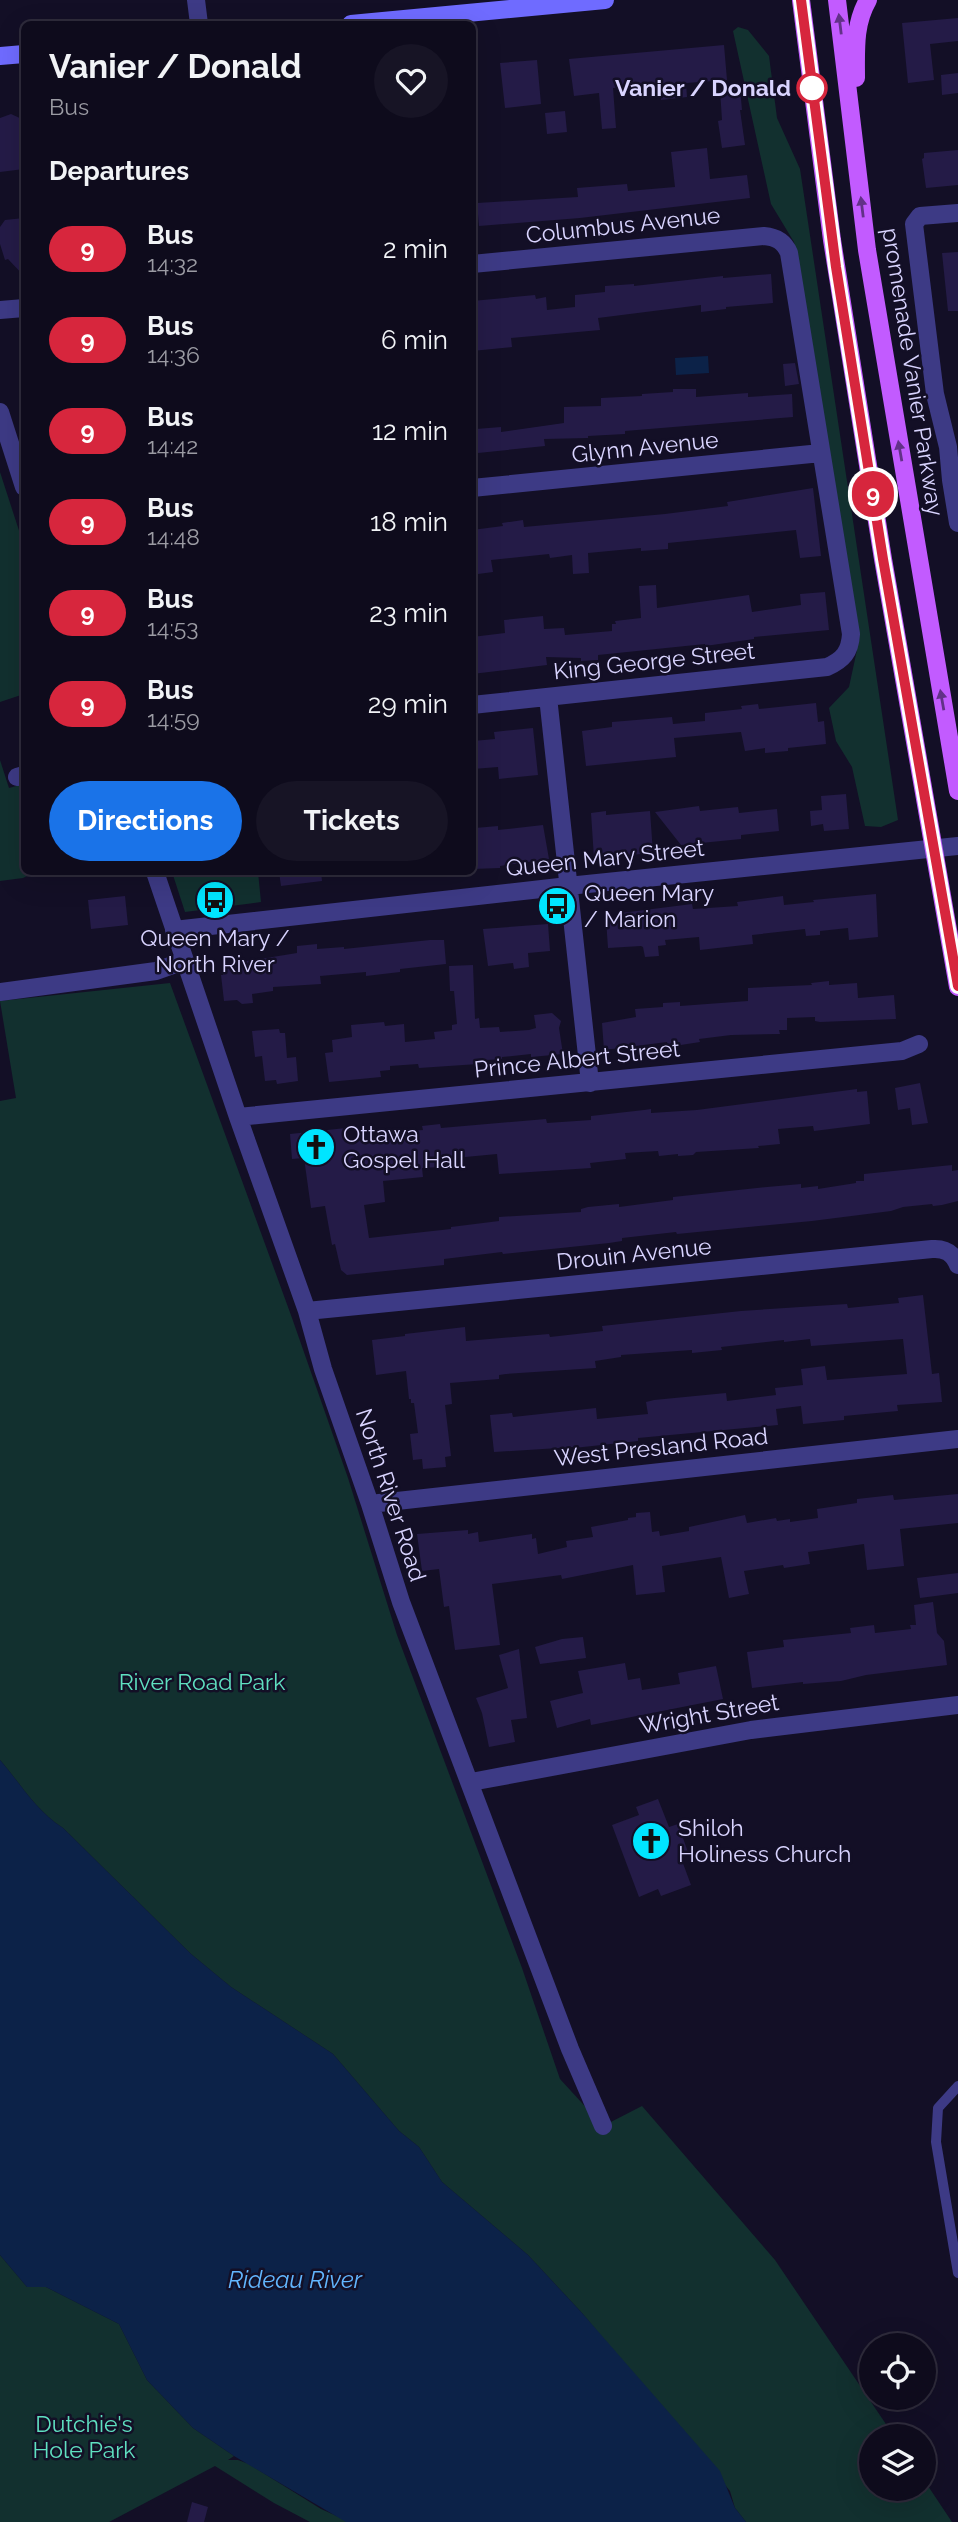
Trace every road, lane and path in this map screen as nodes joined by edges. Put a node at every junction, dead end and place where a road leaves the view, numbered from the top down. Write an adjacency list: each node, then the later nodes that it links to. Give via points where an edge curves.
1 (197, 0): 6 (street)
2 (605, 0): 7 (street)
3 (801, 0): 25 (main road, via 832,240)
4 (837, 0): 10 (main road, promenade Vanier Parkway, one-way to 4)
5 (868, 0): 10 (main road, via 856,37)
6 (199, 21)
7 (383, 21)
8 (21, 54): 9 (street)
9 (0, 56)
10 (857, 165): 23 (main road, promenade Vanier Parkway, one-way to 10, via 877,314)
11 (958, 213): 16 (street, via 920,216 914,224 935,394)
12 (476, 264): 17 (street, Columbus Avenue, via 764,236 778,239 789,253)
13 (21, 308): 14 (street)
14 (0, 310)
15 (0, 412): 18 (street)
16 (953, 446): 20 (street)
17 (821, 453): 19 (street, Glynn Avenue); 21 (street, King George Street, via 851,634 848,651 839,661 819,668)
18 (21, 478)
19 (476, 488)
20 (958, 523)
21 (548, 697): 22 (street, King George Street); 27 (street)
22 (476, 705)
23 (958, 791)
24 (958, 846): 25 (street, Queen Mary Street)
25 (935, 848): 27 (street, Queen Mary Street); 30 (main road)
26 (156, 875): 28 (street, North River Road)
27 (568, 886): 28 (street, Queen Mary Street); 33 (street)
28 (174, 930): 29 (street, North River Road)
29 (184, 961): 31 (street, via 156,971); 34 (street, North River Road)
30 (958, 987)
31 (0, 992)
32 (919, 1044): 33 (street, Prince Albert Street, via 902,1051)
33 (590, 1083): 34 (street, Prince Albert Street)
34 (238, 1117): 36 (street, North River Road)
35 (958, 1265): 36 (street, Drouin Avenue, via 947,1251 932,1249)
36 (307, 1311): 38 (street, North River Road)
37 (958, 1439): 38 (street, West Presland Road)
38 (370, 1504): 40 (street, North River Road, via 401,1602)
39 (958, 1705): 40 (street, Wright Street, via 751,1730)
40 (471, 1782): 42 (street, North River Road)
41 (958, 2086): 43 (lane, via 938,2108 936,2142)
42 (603, 2126)
43 (958, 2273)

